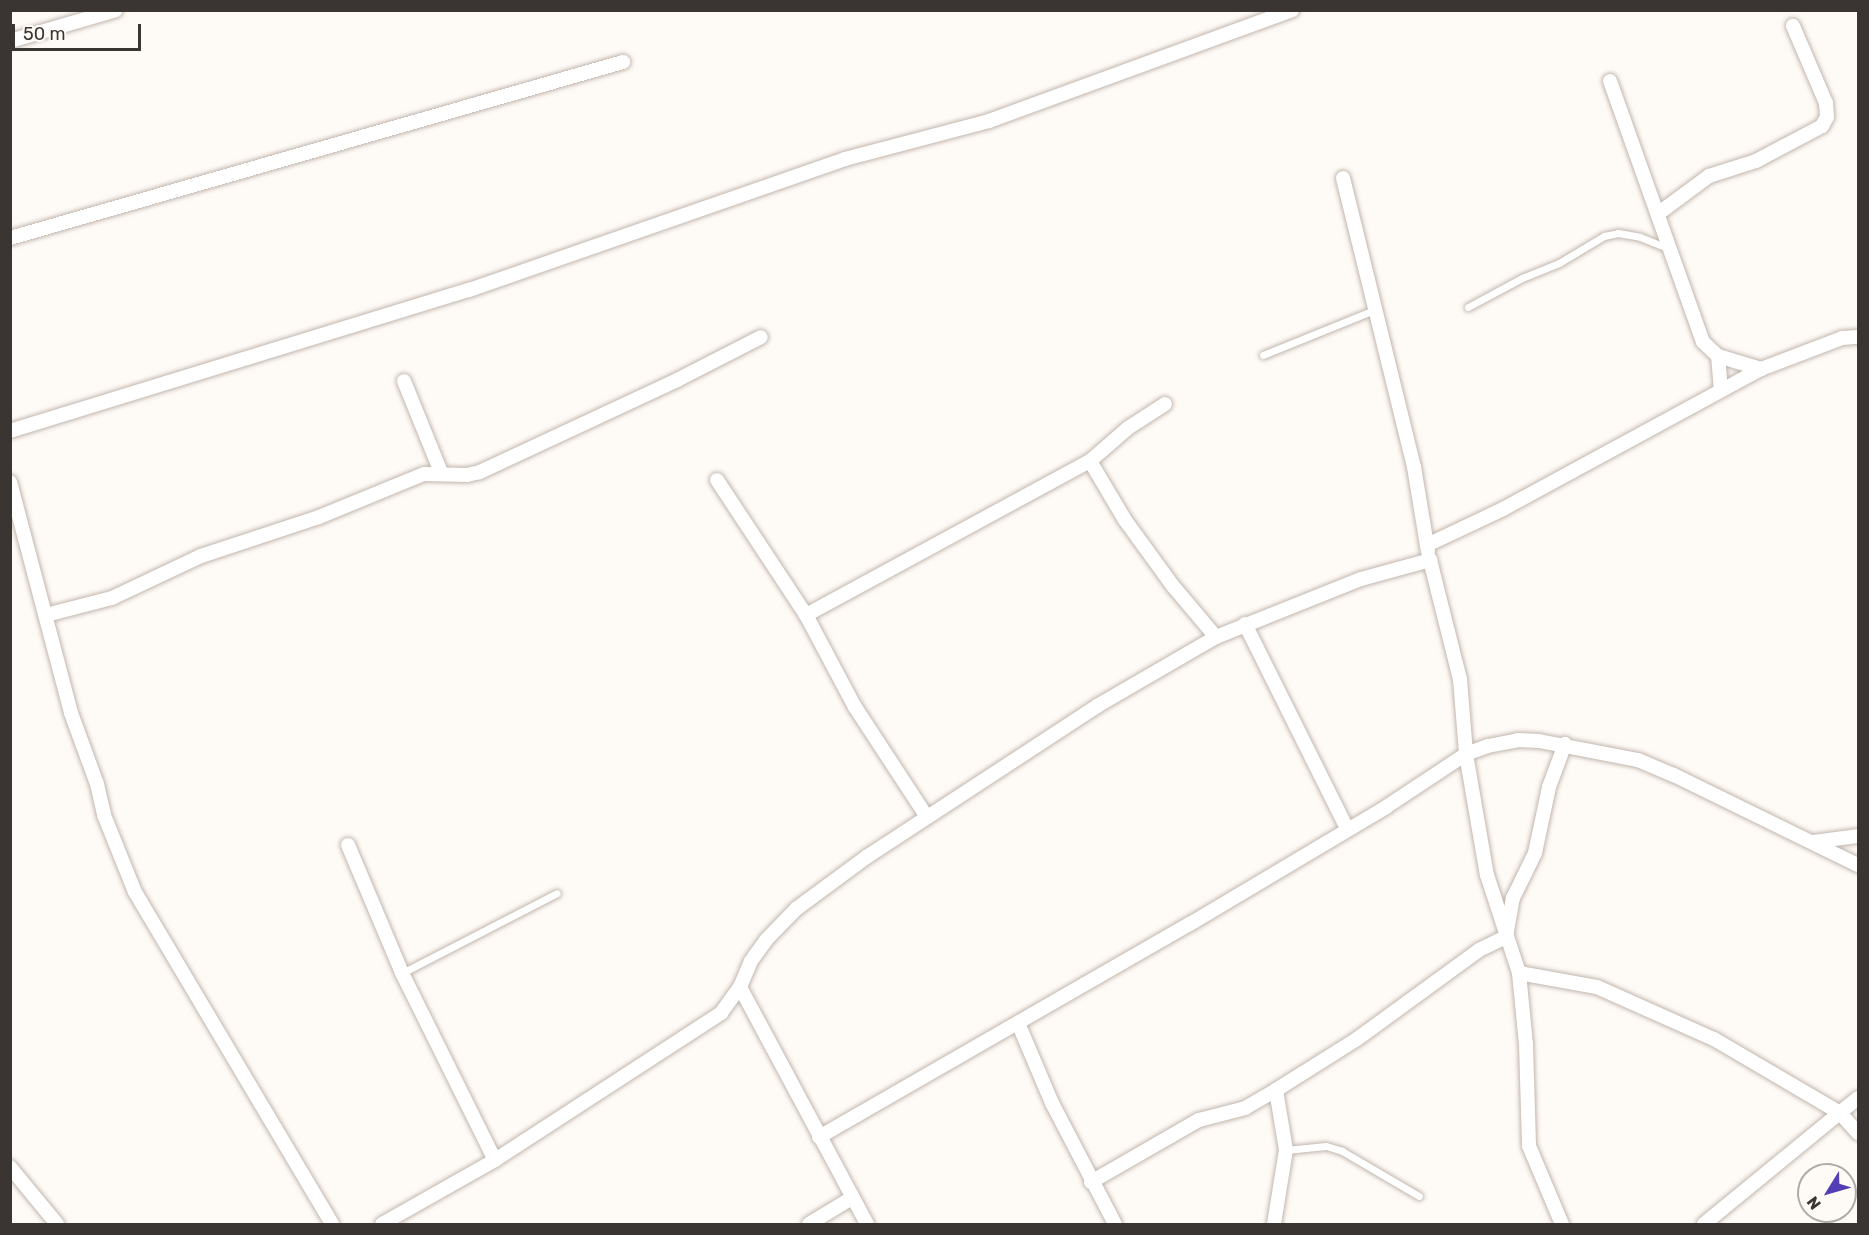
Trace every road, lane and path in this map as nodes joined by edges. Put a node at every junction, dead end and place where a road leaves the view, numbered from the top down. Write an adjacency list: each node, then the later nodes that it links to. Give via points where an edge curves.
1 (116, 10): 4 (street)
2 (1292, 10): 21 (street, via 989,121 845,159 469,290)
3 (1793, 26): 8 (street, via 1826,103 1827,117 1822,126 1756,161 1709,176)
4 (10, 41)
5 (623, 62): 9 (street)
6 (1610, 81): 8 (street)
7 (1343, 178): 12 (street)
8 (1659, 213): 10 (street)
9 (10, 238)
10 (1671, 250): 11 (lane, via 1640,237 1618,233 1604,236 1559,263); 16 (street, via 1703,342)
11 (1468, 307)
12 (1377, 309): 15 (lane); 26 (street, via 1414,467)
13 (761, 337): 23 (street, via 480,472)
14 (1858, 337): 17 (street, via 1842,339)
15 (1263, 355)
16 (1718, 356): 17 (street); 19 (street)
17 (1761, 369): 19 (street)
18 (404, 381): 23 (street)
19 (1721, 390): 26 (street, via 1503,509)
20 (1165, 404): 22 (street, via 1128,428)
21 (10, 432)
22 (1090, 461): 29 (street); 31 (street, via 1125,520)
23 (441, 472): 28 (street, via 424,474 319,517 201,556 112,598)
24 (717, 480): 29 (street)
25 (10, 482): 28 (street)
26 (1427, 545): 27 (street)
27 (1430, 560): 30 (street, via 1361,579); 33 (street, via 1460,679)
28 (46, 615): 58 (street, via 71,713 97,784 104,816 135,892)
29 (806, 615): 34 (street, via 855,707)
30 (1245, 624): 31 (street); 35 (street)
31 (1216, 637): 34 (street, via 1097,706)
32 (1564, 744): 33 (street, via 1518,740); 37 (street, via 1638,760); 41 (street, via 1549,787 1535,853 1513,898)
33 (1466, 754): 35 (street); 41 (street, via 1487,875)
34 (927, 817): 44 (street, via 796,909 766,940)
35 (1347, 829): 45 (street)
36 (1858, 836): 37 (street)
37 (1807, 842): 39 (street)
38 (348, 845): 42 (street)
39 (1858, 866)
40 (557, 893): 42 (lane)
41 (1506, 937): 43 (street); 46 (street, via 1479,950 1357,1039)
42 (402, 973): 52 (street)
43 (1519, 973): 48 (street, via 1608,991 1714,1039); 64 (street, via 1529,1146)
44 (740, 987): 50 (street); 52 (street, via 721,1013)
45 (1018, 1023): 50 (street); 54 (street)
46 (1276, 1090): 51 (street); 54 (street, via 1245,1108 1199,1119)
47 (1858, 1098): 48 (street)
48 (1840, 1113): 49 (street); 65 (street)
49 (1858, 1133)
50 (819, 1137): 56 (street)
51 (1286, 1150): 55 (lane, via 1326,1146 1342,1151); 63 (street)
52 (495, 1160): 59 (street)
53 (10, 1167): 57 (street)
54 (1091, 1182): 62 (street)
55 (1419, 1196)
56 (852, 1198): 60 (street); 61 (street)
57 (57, 1224)
58 (332, 1224)
59 (382, 1224)
60 (809, 1224)
61 (867, 1224)
62 (1115, 1224)
63 (1275, 1224)
64 (1562, 1224)
65 (1704, 1224)

